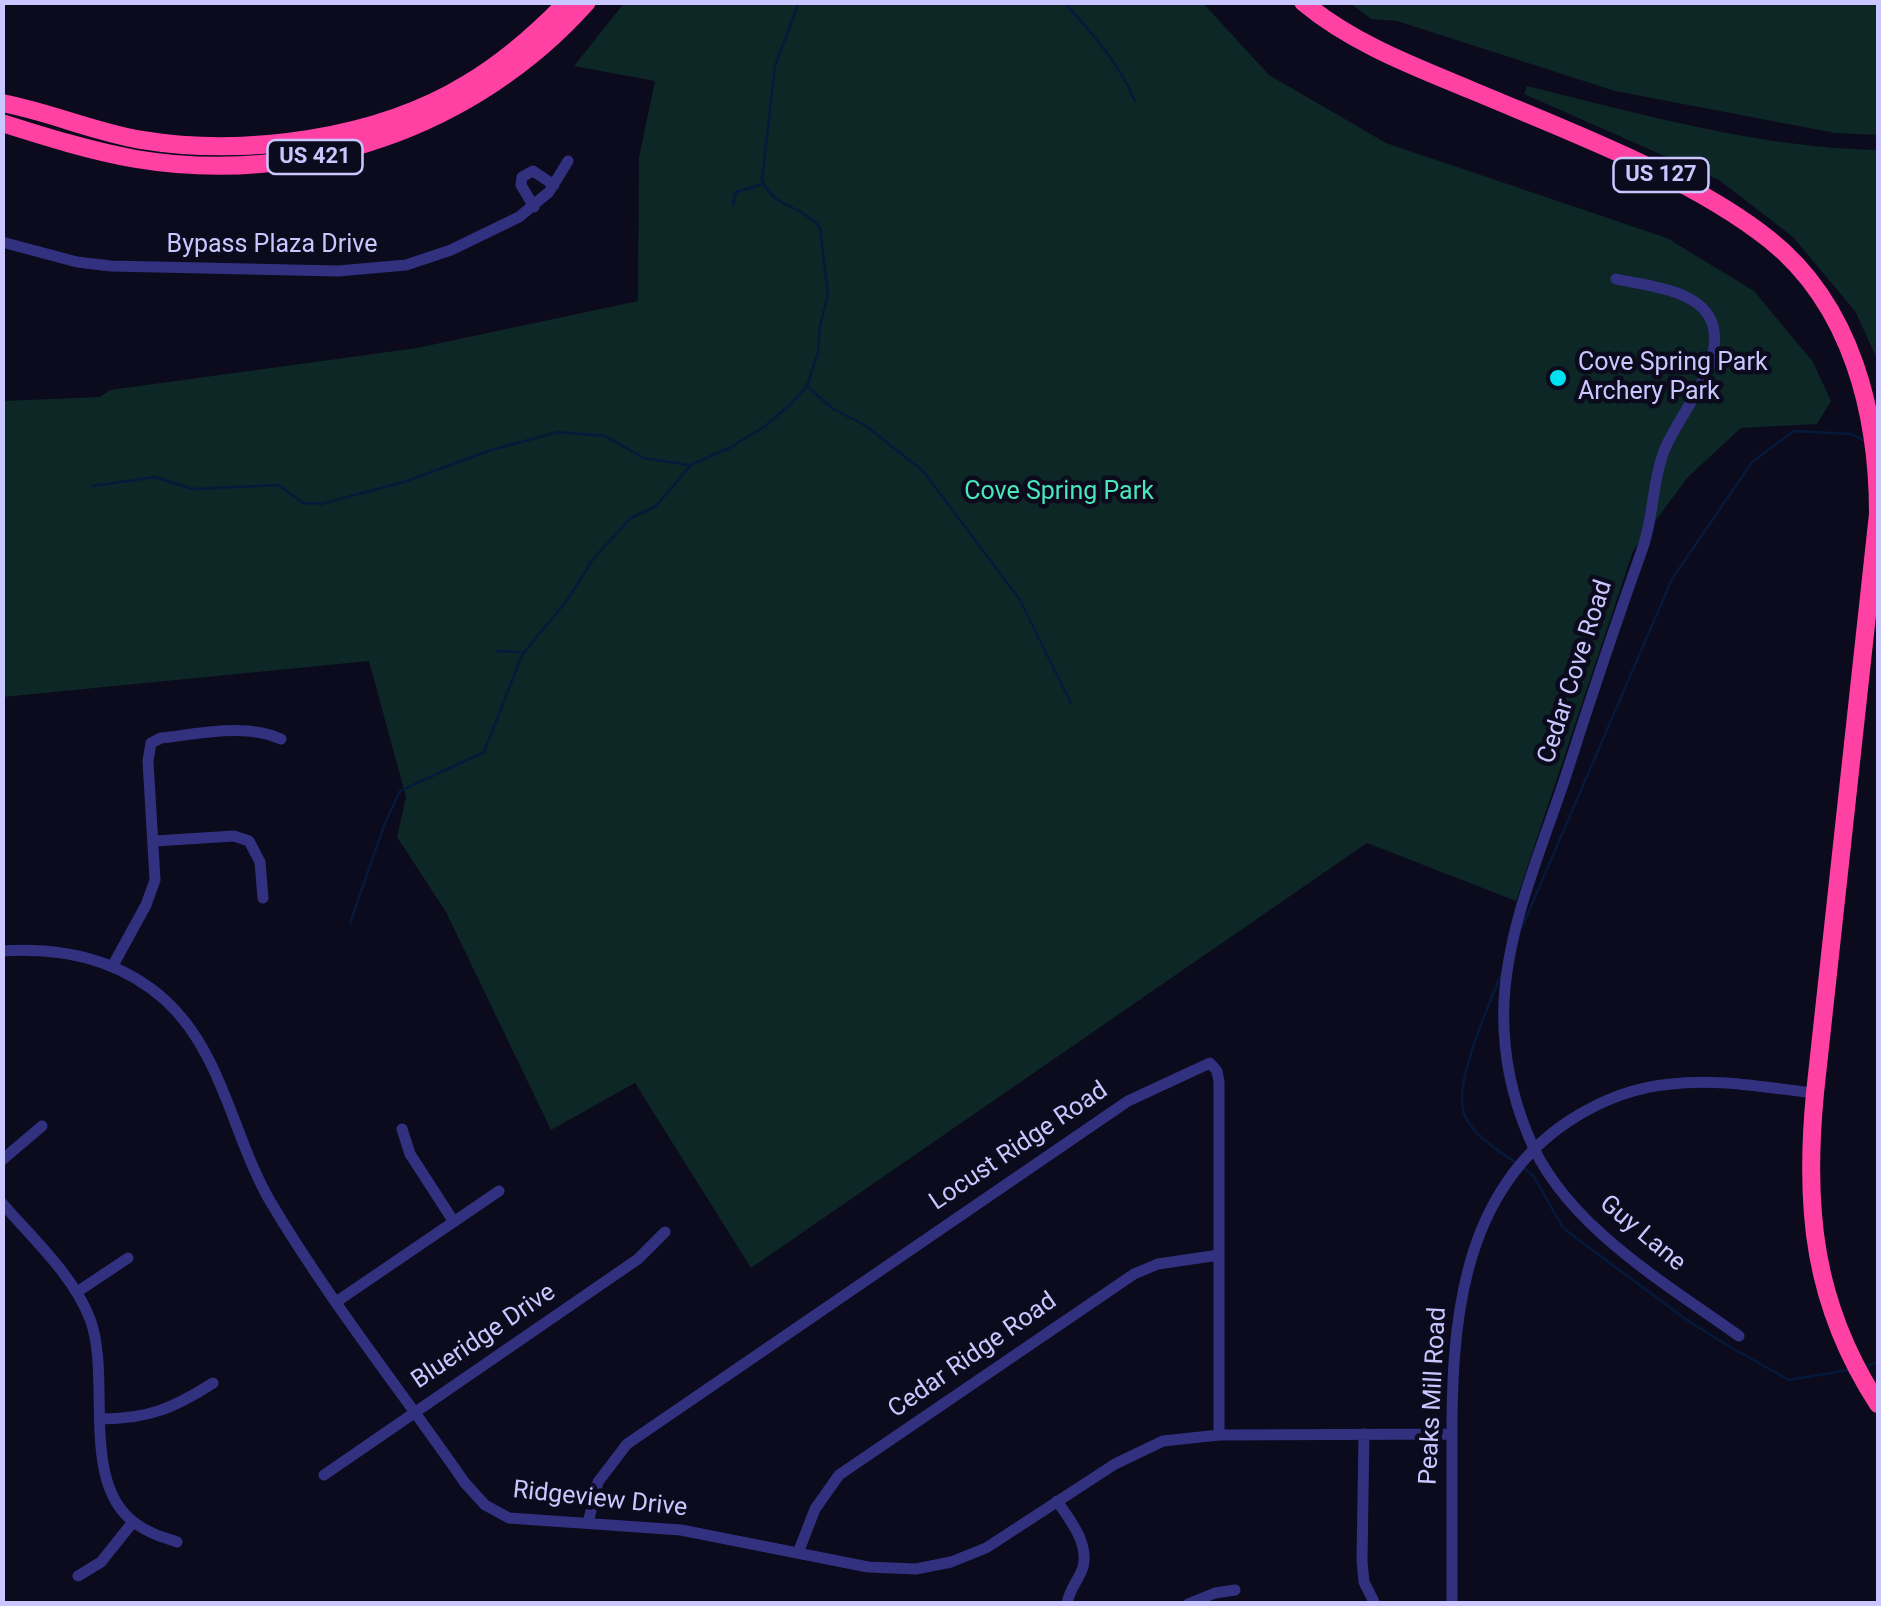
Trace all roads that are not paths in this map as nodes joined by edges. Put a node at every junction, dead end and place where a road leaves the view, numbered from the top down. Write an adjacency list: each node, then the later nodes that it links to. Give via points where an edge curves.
1 (567, 2): 4 (highway, US 421, via 464,86 388,118 308,139 226,146 148,141)
2 (587, 2): 5 (highway, US 421, via 528,58 453,108 370,143 310,158 221,166 164,162)
3 (1303, 2): 16 (highway, US 127, via 1379,50 1572,132 1749,226 1808,281 1849,348 1873,428 1878,514)
4 (2, 103)
5 (2, 123)
6 (568, 161): 7 (street, Bypass Plaza Drive)
7 (554, 185): 8 (street, Bypass Plaza Drive); 8 (street, via 533,171 522,177)
8 (534, 207): 9 (street, Bypass Plaza Drive, via 452,250 378,270 111,266)
9 (2, 242)
10 (1616, 279): 19 (street, Cedar Cove Road, via 1696,303 1708,315 1714,341 1706,376 1657,472 1644,544 1513,946 1504,998 1506,1047)
11 (281, 738): 12 (street, via 247,731 154,741 148,761)
12 (155, 840): 13 (street, via 234,836 250,842 260,862); 15 (street, via 154,886)
13 (263, 898)
14 (2, 951): 15 (street, Ridgeview Drive, via 42,948)
15 (112, 967): 28 (street, Ridgeview Drive, via 163,998 195,1034 258,1179)
16 (1815, 1092): 19 (street, Peaks Mill Road, via 1712,1082 1648,1087 1582,1113); 31 (highway, US 127, via 1809,1186 1816,1254 1839,1329)
17 (42, 1126): 20 (street)
18 (402, 1128): 23 (street, via 410,1154)
19 (1534, 1149): 29 (street, Guy Lane, via 1598,1230); 35 (street, Peaks Mill Road, via 1497,1196 1469,1263 1454,1348)
20 (2, 1160)
21 (499, 1191): 23 (street)
22 (2, 1203): 27 (street)
23 (454, 1222): 28 (street)
24 (665, 1232): 32 (street, Blueridge Drive, via 638,1259)
25 (1219, 1255): 36 (street, Locust Ridge Road); 40 (street, Locust Ridge Road, via 1219,1082 1210,1063 1113,1111 627,1444 598,1482); 42 (street, Cedar Ridge Road, via 1134,1274 839,1475 815,1509)
26 (128, 1258): 27 (street)
27 (77, 1292): 33 (street, via 98,1346)
28 (336, 1302): 32 (street, Ridgeview Drive)
29 (1739, 1336)
30 (213, 1383): 33 (street, via 156,1413)
31 (1878, 1404)
32 (416, 1411): 37 (street, Blueridge Drive); 40 (street, Ridgeview Drive, via 485,1505 509,1518)
33 (101, 1420): 39 (street, via 105,1476)
34 (1364, 1434): 35 (street, Ridgeview Drive); 36 (street, Ridgeview Drive); 47 (street, via 1362,1562)
35 (1452, 1434): 48 (street, Peaks Mill Road)
36 (1218, 1435): 38 (street, Ridgeview Drive, via 1163,1442)
37 (324, 1475)
38 (1057, 1502): 42 (street, Ridgeview Drive, via 986,1548 916,1569 868,1568); 45 (street, via 1075,1526 1084,1556)
39 (134, 1522): 41 (street); 43 (street, via 101,1562)
40 (588, 1524): 42 (street, Ridgeview Drive, via 681,1530)
41 (177, 1542)
42 (798, 1553)
43 (78, 1576)
44 (1235, 1590): 46 (street)
45 (1067, 1604)
46 (1188, 1604)
47 (1375, 1604)
48 (1452, 1604)

